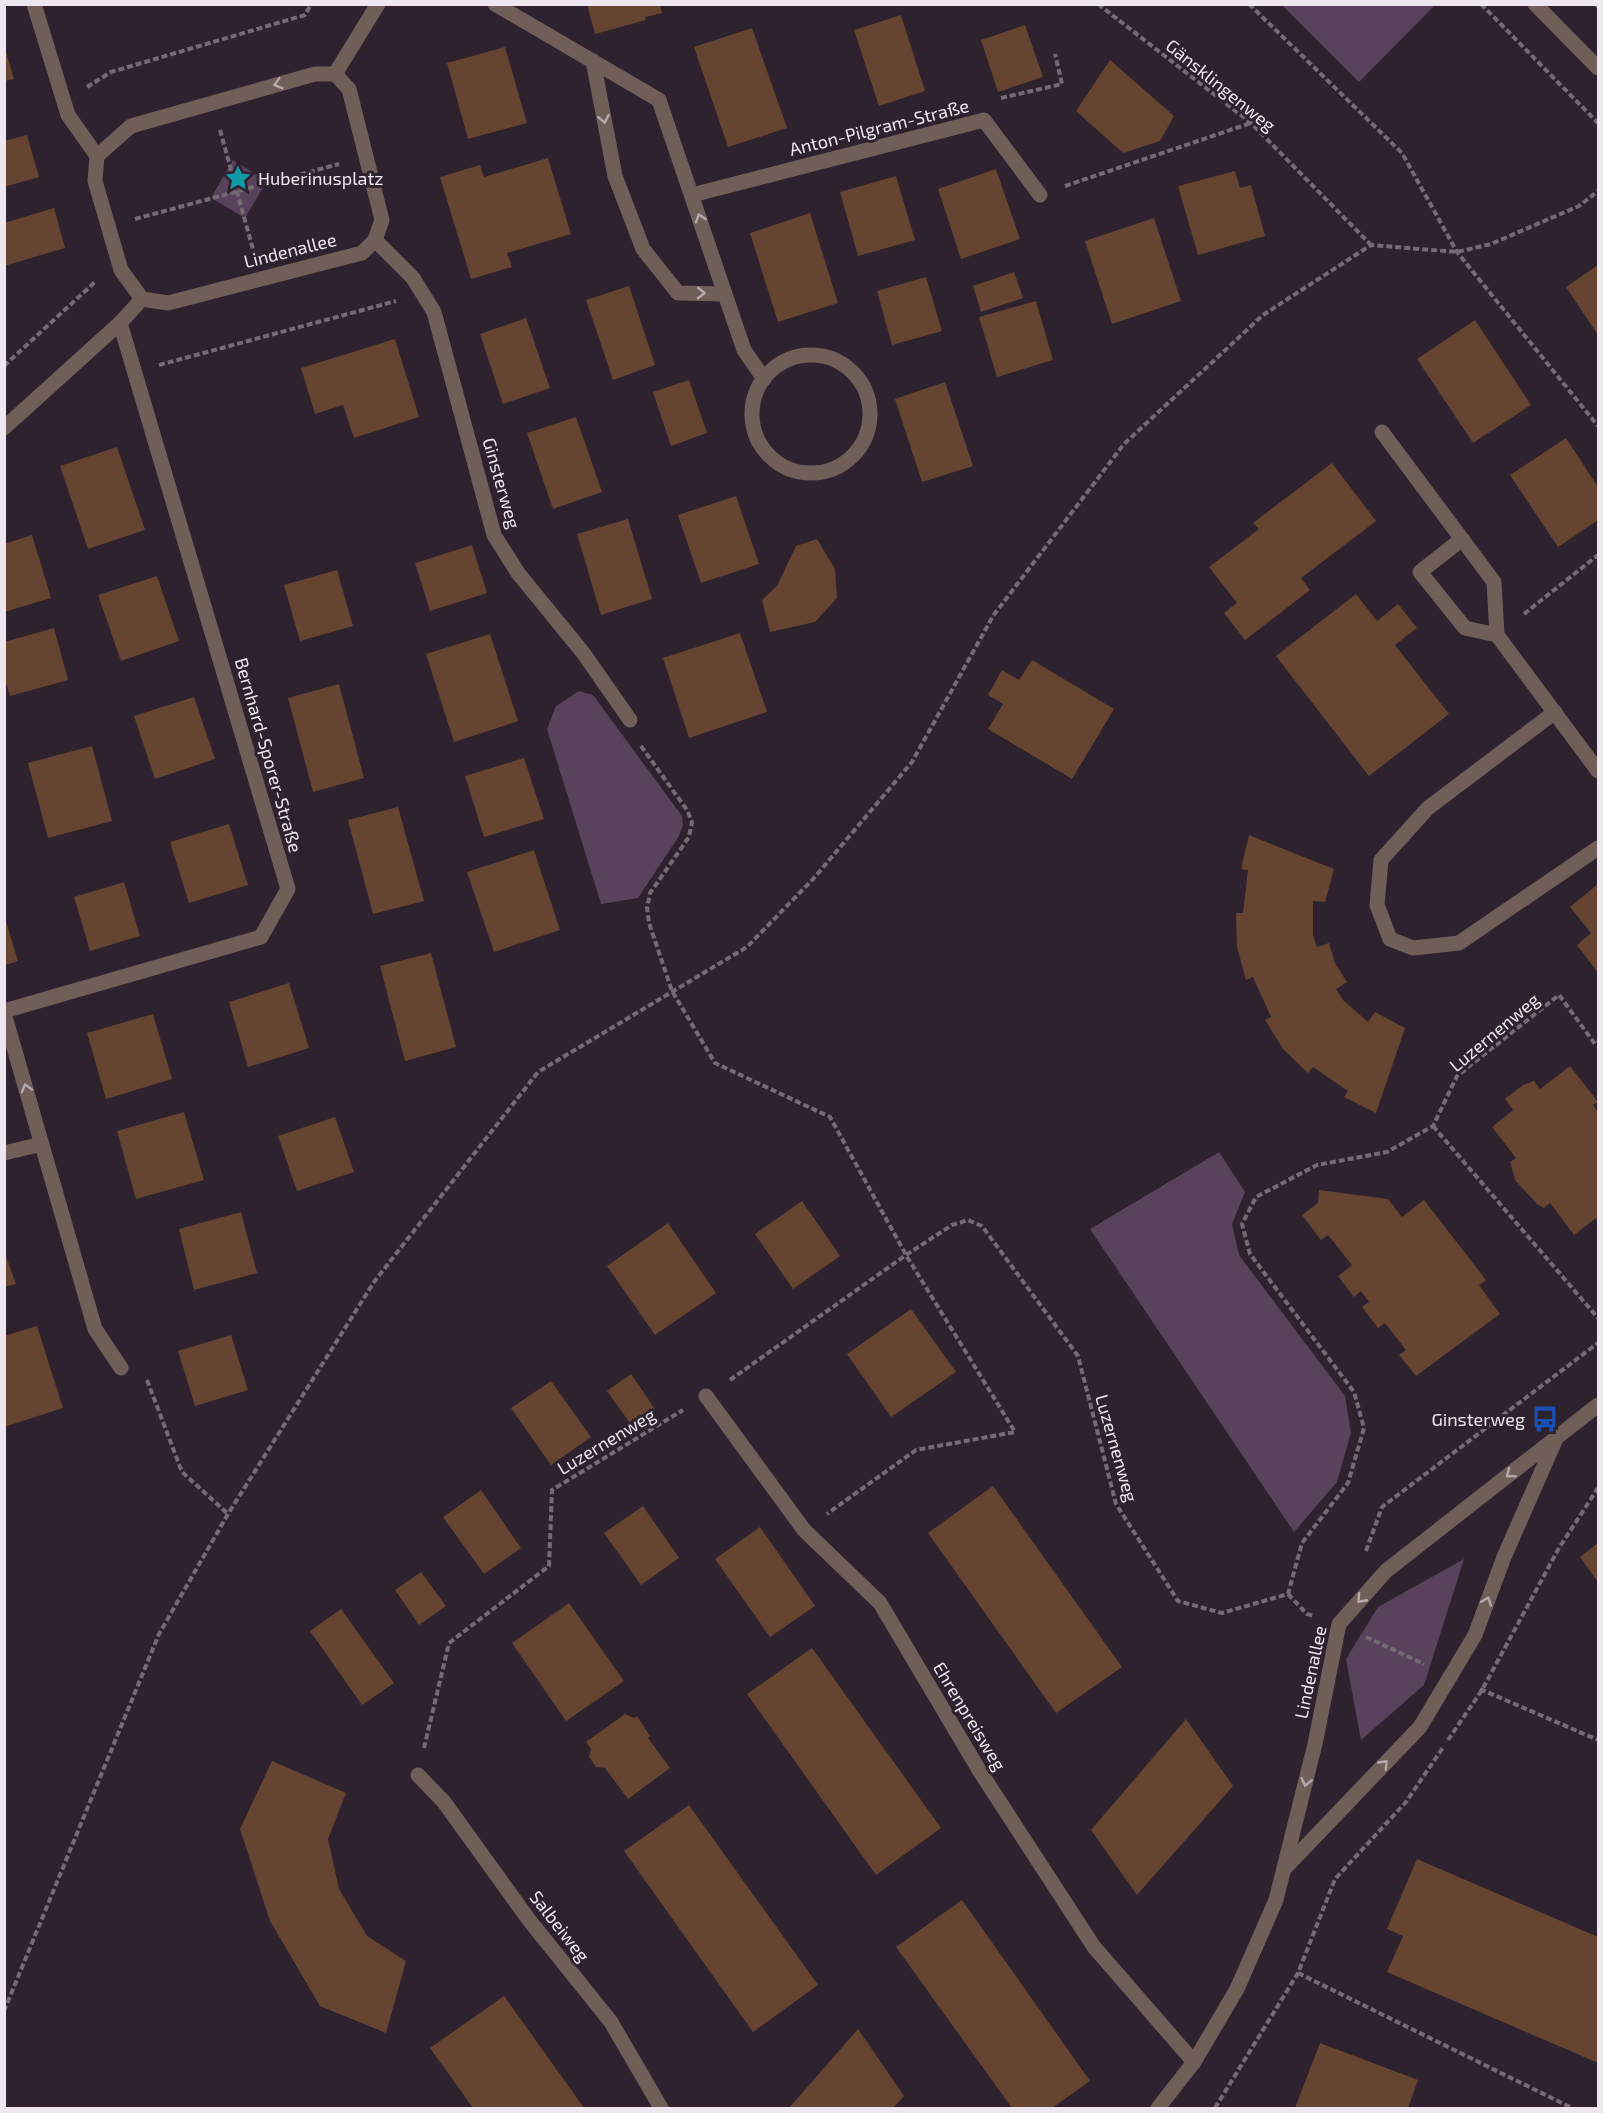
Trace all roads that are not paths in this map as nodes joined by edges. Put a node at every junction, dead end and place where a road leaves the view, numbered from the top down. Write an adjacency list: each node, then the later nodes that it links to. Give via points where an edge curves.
1 (34, 4): 8 (street, via 68,115)
2 (378, 4): 7 (street)
3 (495, 4): 5 (street)
4 (1535, 4): 6 (street)
5 (593, 61): 9 (street, via 659,100); 12 (street, one-way to 12, via 615,176 643,249 678,293)
6 (1599, 68)
7 (335, 74): 8 (street, one-way to 8, via 315,74 131,126); 11 (street, via 349,89 382,220)
8 (97, 156): 13 (street, via 95,181 121,270)
9 (693, 195): 10 (street, Anton-Pilgram-Straße, via 984,120); 12 (street, one-way to 9)
10 (1040, 195)
11 (375, 240): 13 (street, Lindenallee, via 362,253 168,303); 21 (street, Ginsterweg, via 413,278 434,312 494,535 518,573 584,654)
12 (725, 294): 15 (street, via 744,350)
13 (142, 299): 14 (street)
14 (120, 322): 16 (street); 24 (street, Bernhard-Sporer-Straße, via 288,889 261,938)
15 (764, 379): 15 (street, via 753,408 753,426 770,457 784,468 820,473 844,463 862,444 869,428 867,392 844,365 828,357 792,358)
16 (4, 428)
17 (1382, 432): 18 (street)
18 (1462, 539): 19 (street, via 1494,582); 19 (street, via 1420,572 1465,628)
19 (1497, 635): 20 (street)
20 (1555, 712): 22 (street); 23 (street, via 1420,817 1381,860 1377,905 1390,939 1413,948 1460,943)
21 (630, 720)
22 (1599, 771)
23 (1599, 848)
24 (4, 1012): 25 (street, Bernhard-Sporer-Straße, one-way to 24)
25 (42, 1144): 26 (street); 27 (street, Bernhard-Sporer-Straße, via 95,1329)
26 (4, 1153)
27 (121, 1368)
28 (706, 1396): 33 (street, Ehrenpreisweg, via 804,1530 879,1603 979,1770 1094,1947)
29 (1599, 1405): 30 (street, Lindenallee)
30 (1556, 1438): 32 (street, Lindenallee, one-way to 30, via 1420,1727 1475,1635); 32 (street, Lindenallee, one-way to 32, via 1386,1571 1339,1624)
31 (418, 1775): 34 (street, Salbeiweg, via 444,1802 529,1920 612,2022)
32 (1286, 1867): 33 (street, Lindenallee, via 1276,1900 1237,1989)
33 (1194, 2062): 35 (street, Lindenallee)
34 (661, 2109)
35 (1158, 2109)

